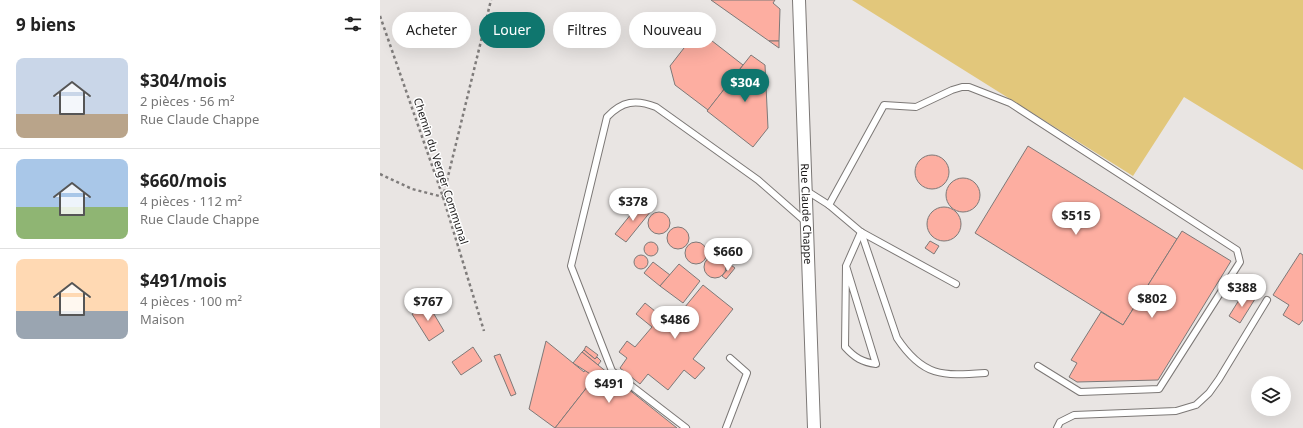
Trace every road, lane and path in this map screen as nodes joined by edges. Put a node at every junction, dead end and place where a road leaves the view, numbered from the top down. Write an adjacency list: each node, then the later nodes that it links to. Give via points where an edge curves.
1 (491, 0): 6 (path)
2 (799, 0): 5 (street, Rue Claude Chappe)
3 (380, 16): 6 (path, Chemin du Verger Communal)
4 (380, 174): 6 (path, via 412,189)
5 (807, 191): 7 (lane); 8 (street, Rue Claude Chappe)
6 (443, 197): 13 (path, Chemin du Verger Communal)
7 (829, 205): 9 (lane); 15 (lane, via 884,105 916,107 952,90 969,87 1010,103 1237,250 1240,262 1159,389 1080,392)
8 (808, 224): 17 (lane, via 758,180 656,107 642,102 629,103 617,107 607,117 571,266 612,371); 19 (street, Rue Claude Chappe)
9 (861, 232): 10 (lane); 11 (lane); 16 (lane, via 897,338 907,353 936,374)
10 (846, 266): 10 (lane, via 849,274 876,364 862,362 845,347)
11 (956, 284)
12 (1267, 300): 20 (lane, via 1219,379 1196,405 1176,411 1074,415 1060,422)
13 (484, 332)
14 (730, 358): 18 (lane, via 746,373)
15 (1038, 366)
16 (985, 373)
17 (686, 428)
18 (726, 428)
19 (814, 428)
20 (1058, 428)

